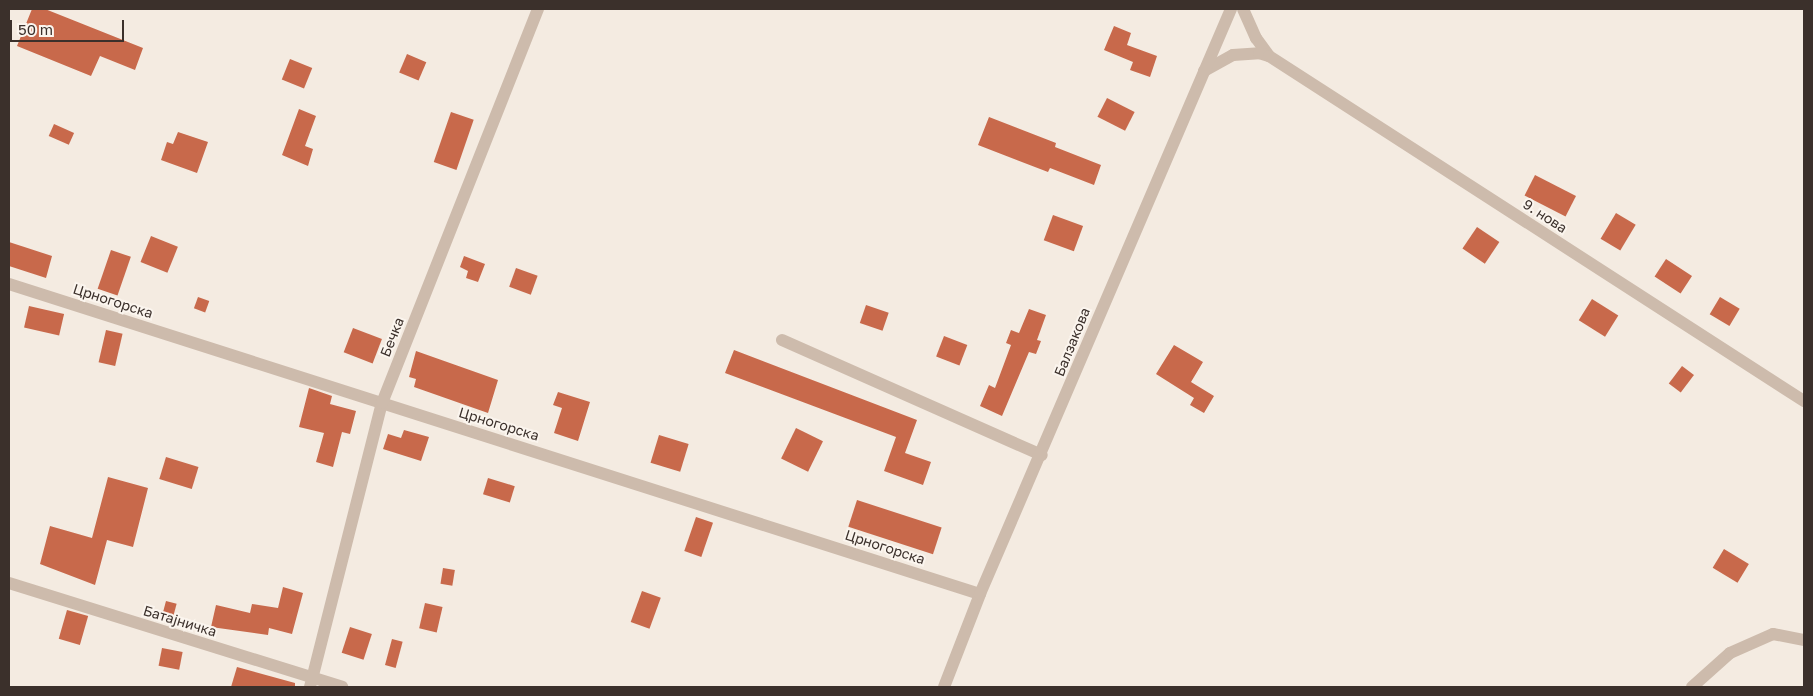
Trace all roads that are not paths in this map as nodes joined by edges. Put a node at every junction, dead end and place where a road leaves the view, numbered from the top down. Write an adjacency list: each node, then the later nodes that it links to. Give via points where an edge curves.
1 (538, 9): 9 (street, Бечка)
2 (1231, 9): 5 (street, Балзакова)
3 (1243, 9): 4 (street, 9. нова)
4 (1269, 56): 5 (street, 9. нова, via 1260,52 1233,55); 8 (street, 9. нова)
5 (1203, 72): 10 (street, Балзакова)
6 (9, 284): 9 (street, Црногорска)
7 (782, 340): 10 (street)
8 (1804, 401)
9 (382, 403): 12 (street, Црногорска); 14 (street, Бечка)
10 (1042, 455): 12 (street, Балзакова)
11 (9, 584): 14 (street, Батајничка)
12 (980, 594): 16 (street, Балзакова)
13 (1804, 640): 17 (street, via 1774,634 1730,653)
14 (311, 683): 15 (street, Батајничка)
15 (342, 687)
16 (944, 687)
17 (1692, 687)

